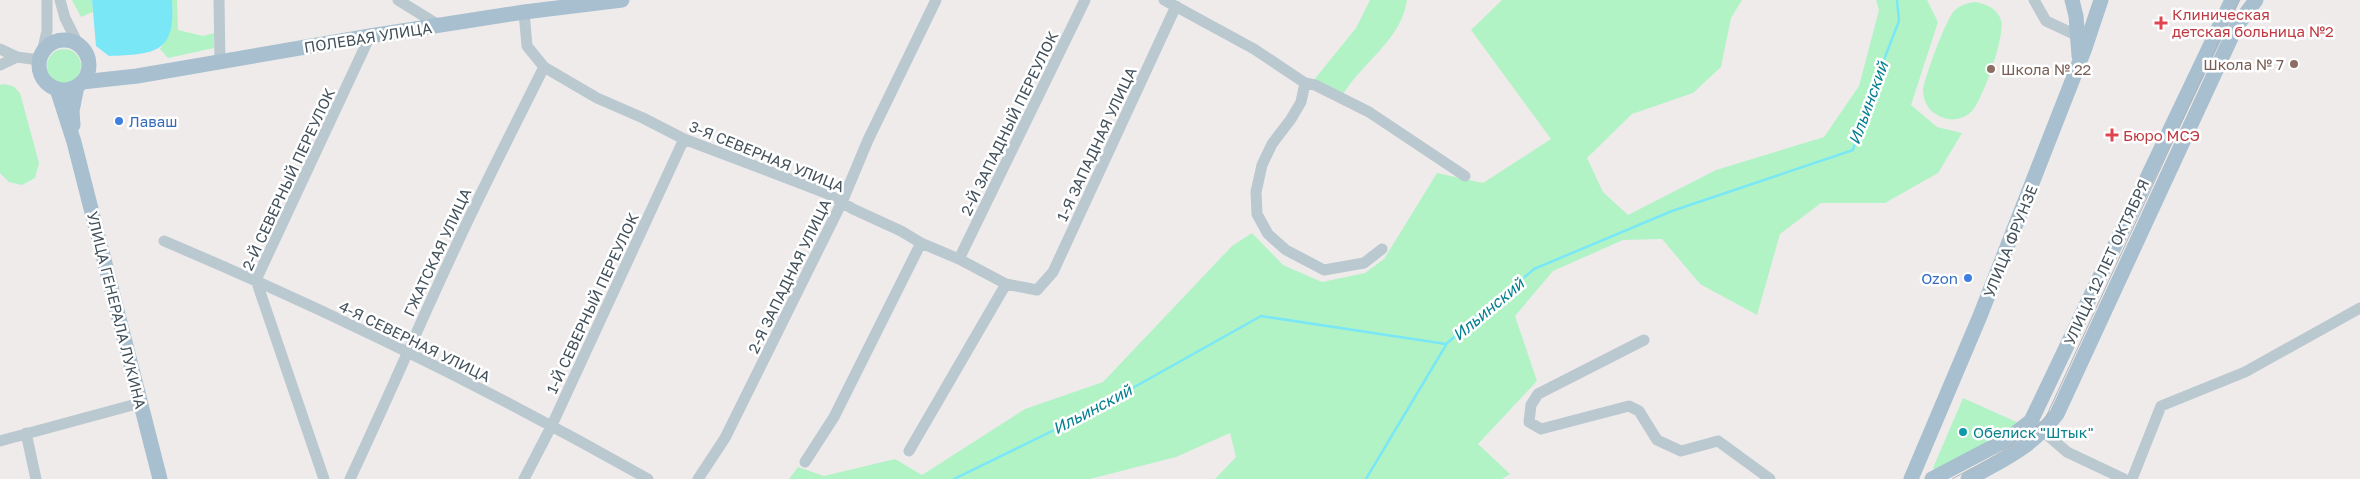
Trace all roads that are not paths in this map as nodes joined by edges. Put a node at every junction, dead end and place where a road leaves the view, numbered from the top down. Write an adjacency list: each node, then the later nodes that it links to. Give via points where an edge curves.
1 (47, 0): 22 (street, via 47,30)
2 (60, 0): 20 (street)
3 (218, 0): 24 (street)
4 (622, 0): 13 (main road, ПОЛЕВАЯ УЛИЦА)
5 (936, 0): 36 (street, 2-Я ЗАПАДНАЯ УЛИЦА, via 868,140)
6 (1085, 0): 40 (street, 2-Й ЗАПАДНЫЙ ПЕРЕУЛОК)
7 (1164, 0): 15 (street)
8 (2034, 0): 19 (street, via 2046,21)
9 (2072, 0): 19 (main road)
10 (2232, 0): 48 (main road, УЛИЦА 12 ЛЕТ ОКТЯБРЯ)
11 (2256, 0): 50 (main road, УЛИЦА 12 ЛЕТ ОКТЯБРЯ, via 2236,27 2058,413)
12 (400, 1): 17 (street)
13 (604, 1): 16 (main road, ПОЛЕВАЯ УЛИЦА)
14 (2095, 2): 25 (main road, УЛИЦА ФРУНЗЕ)
15 (1176, 6): 30 (street, via 1254,48); 43 (street, 1-Я ЗАПАДНАЯ УЛИЦА, via 1054,272)
16 (524, 12): 17 (main road, ПОЛЕВАЯ УЛИЦА); 28 (street, 3-Я СЕВЕРНАЯ УЛИЦА, via 527,46)
17 (440, 26): 18 (main road, ПОЛЕВАЯ УЛИЦА)
18 (370, 36): 24 (main road, ПОЛЕВАЯ УЛИЦА); 41 (street, 2-Й СЕВЕРНЫЙ ПЕРЕУЛОК)
19 (2078, 36): 25 (main road)
20 (78, 44): 22 (main road, via 62,40 54,42); 26 (main road, via 86,52)
21 (0, 49): 23 (street)
22 (41, 56): 23 (street); 32 (main road, via 40,72 46,83)
23 (17, 57): 27 (street)
24 (220, 61): 29 (main road, ПОЛЕВАЯ УЛИЦА)
25 (2080, 62): 63 (main road, УЛИЦА ФРУНЗЕ, via 1977,324)
26 (89, 64): 29 (main road); 31 (main road)
27 (0, 65)
28 (544, 67): 33 (street, 3-Я СЕВЕРНАЯ УЛИЦА, via 597,98); 46 (street, ГЖАТСКАЯ УЛИЦА, via 472,210)
29 (115, 78): 31 (main road, ПОЛЕВАЯ УЛИЦА)
30 (1305, 83): 35 (street, via 1369,112); 39 (street, via 1301,102 1272,144 1262,166 1256,192 1257,214 1268,234 1286,250 1324,270 1364,263)
31 (80, 84): 32 (main road, via 67,90); 34 (main road, УЛИЦА ГЕНЕРАЛА ЛУКИНА, via 72,111)
32 (57, 89): 34 (main road, УЛИЦА ГЕНЕРАЛА ЛУКИНА)
33 (684, 139): 36 (street, 3-Я СЕВЕРНАЯ УЛИЦА); 49 (street, 1-Й СЕВЕРНЫЙ ПЕРЕУЛОК)
34 (74, 142): 47 (main road, УЛИЦА ГЕНЕРАЛА ЛУКИНА)
35 (1465, 176)
36 (842, 202): 38 (street, 3-Я СЕВЕРНАЯ УЛИЦА); 61 (street, 2-Я ЗАПАДНАЯ УЛИЦА, via 726,438)
37 (164, 241): 41 (street, 4-Я СЕВЕРНАЯ УЛИЦА)
38 (921, 243): 40 (street, 3-Я СЕВЕРНАЯ УЛИЦА); 54 (street, via 834,417)
39 (1382, 249)
40 (959, 259): 42 (street, 3-Я СЕВЕРНАЯ УЛИЦА)
41 (256, 280): 46 (street, 4-Я СЕВЕРНАЯ УЛИЦА); 57 (street, 2-Й СЕВЕРНЫЙ ПЕРЕУЛОК)
42 (1006, 284): 43 (street, 3-Я СЕВЕРНАЯ УЛИЦА); 53 (street)
43 (1037, 290)
44 (2360, 308): 67 (street, via 2245,372 2161,406)
45 (1644, 340): 62 (street, via 1538,394 1531,405 1529,422 1540,429 1629,406 1639,411 1657,440 1681,451 1718,441)
46 (408, 354): 49 (street, 4-Я СЕВЕРНАЯ УЛИЦА); 58 (street, ГЖАТСКАЯ УЛИЦА)
47 (140, 403): 51 (street); 56 (main road, УЛИЦА ГЕНЕРАЛА ЛУКИНА)
48 (2031, 421): 50 (street); 64 (main road, УЛИЦА 12 ЛЕТ ОКТЯБРЯ, via 2008,439)
49 (552, 425): 59 (street, 1-Й СЕВЕРНЫЙ ПЕРЕУЛОК); 60 (street, 4-Я СЕВЕРНАЯ УЛИЦА)
50 (2044, 432): 65 (main road, УЛИЦА 12 ЛЕТ ОКТЯБРЯ, via 2018,452); 66 (street, via 2067,452)
51 (26, 433): 52 (street); 55 (street)
52 (0, 441)
53 (909, 450)
54 (804, 462)
55 (36, 479)
56 (160, 479)
57 (324, 479)
58 (350, 479)
59 (524, 479)
60 (648, 479)
61 (698, 479)
62 (1770, 479)
63 (1911, 479)
64 (1932, 479)
65 (1968, 479)
66 (2124, 479)
67 (2132, 479)

